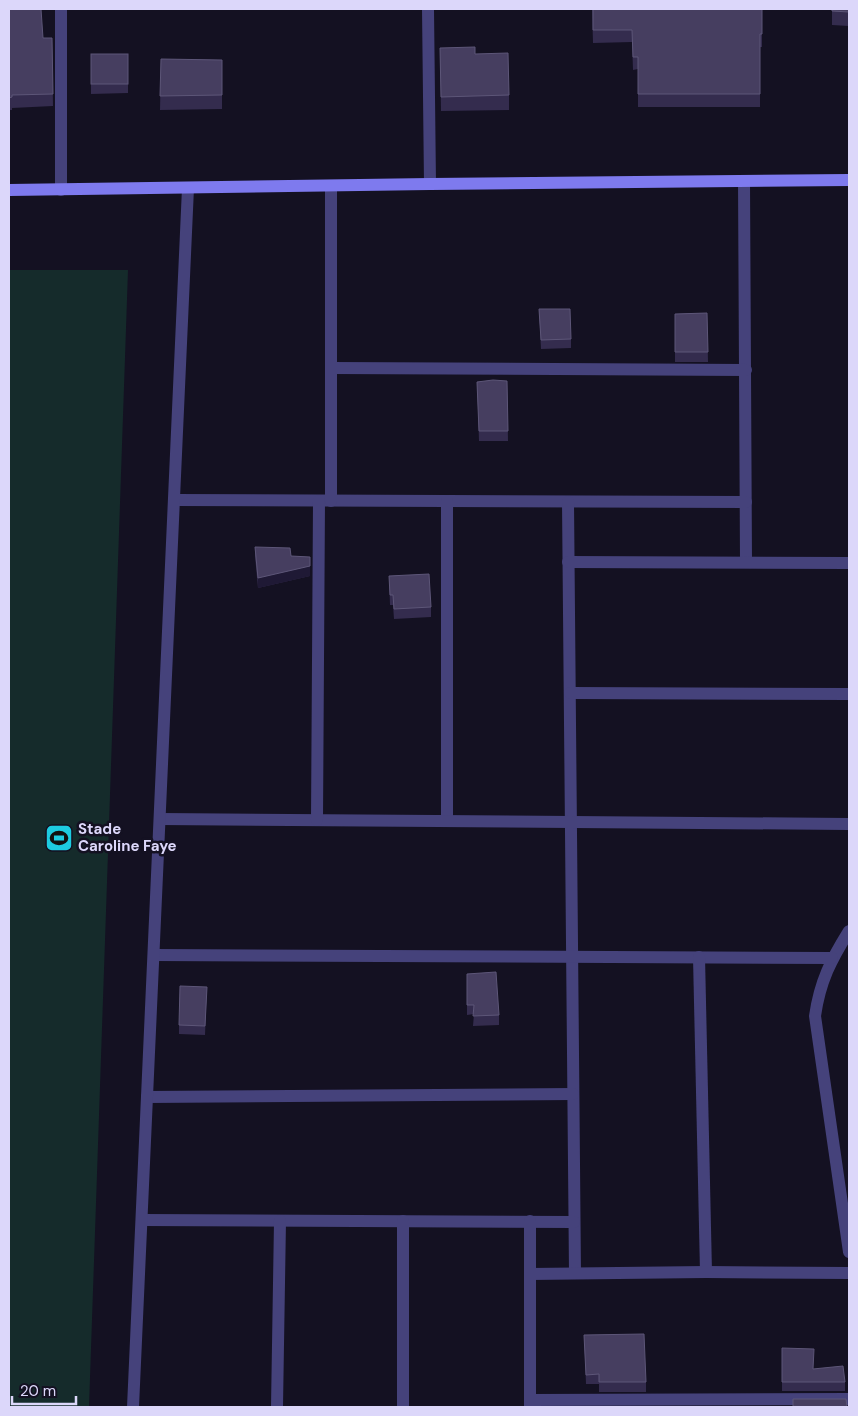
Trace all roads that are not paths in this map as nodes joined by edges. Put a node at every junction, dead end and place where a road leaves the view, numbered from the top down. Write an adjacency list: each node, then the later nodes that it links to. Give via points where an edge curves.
1 (61, 9): 9 (street)
2 (428, 9): 5 (street)
3 (849, 180): 4 (main road)
4 (744, 181): 5 (main road); 11 (street)
5 (430, 184): 6 (main road)
6 (331, 186): 7 (main road); 10 (street)
7 (188, 188): 9 (main road); 12 (street)
8 (9, 190): 9 (main road)
9 (61, 190)
10 (331, 368): 11 (street); 13 (street)
11 (746, 370): 16 (street)
12 (174, 500): 13 (street); 22 (street)
13 (325, 501): 14 (street); 23 (street)
14 (447, 501): 15 (street); 24 (street)
15 (568, 502): 16 (street); 17 (street)
16 (746, 502): 18 (street)
17 (568, 562): 18 (street); 20 (street)
18 (746, 562): 19 (street)
19 (849, 563)
20 (570, 693): 21 (street); 25 (street)
21 (849, 694)
22 (160, 819): 23 (street); 28 (street)
23 (317, 820): 24 (street)
24 (447, 821): 25 (street)
25 (571, 822): 26 (street); 29 (street)
26 (849, 824)
27 (849, 931): 31 (street)
28 (154, 955): 29 (street); 33 (street)
29 (572, 956): 30 (street); 32 (street)
30 (698, 957): 31 (street); 40 (street)
31 (832, 958): 39 (street, via 818,996 815,1016)
32 (573, 1094): 33 (street); 38 (street)
33 (147, 1097): 34 (street)
34 (142, 1220): 35 (street); 46 (street)
35 (280, 1221): 36 (street); 47 (street)
36 (403, 1221): 37 (street); 48 (street)
37 (530, 1221): 38 (street); 43 (street)
38 (574, 1222): 41 (street)
39 (849, 1252)
40 (706, 1272): 41 (street); 42 (street)
41 (575, 1273): 43 (street)
42 (849, 1273)
43 (530, 1274): 45 (street)
44 (849, 1399): 45 (street)
45 (530, 1404)
46 (134, 1407)
47 (277, 1407)
48 (403, 1407)

